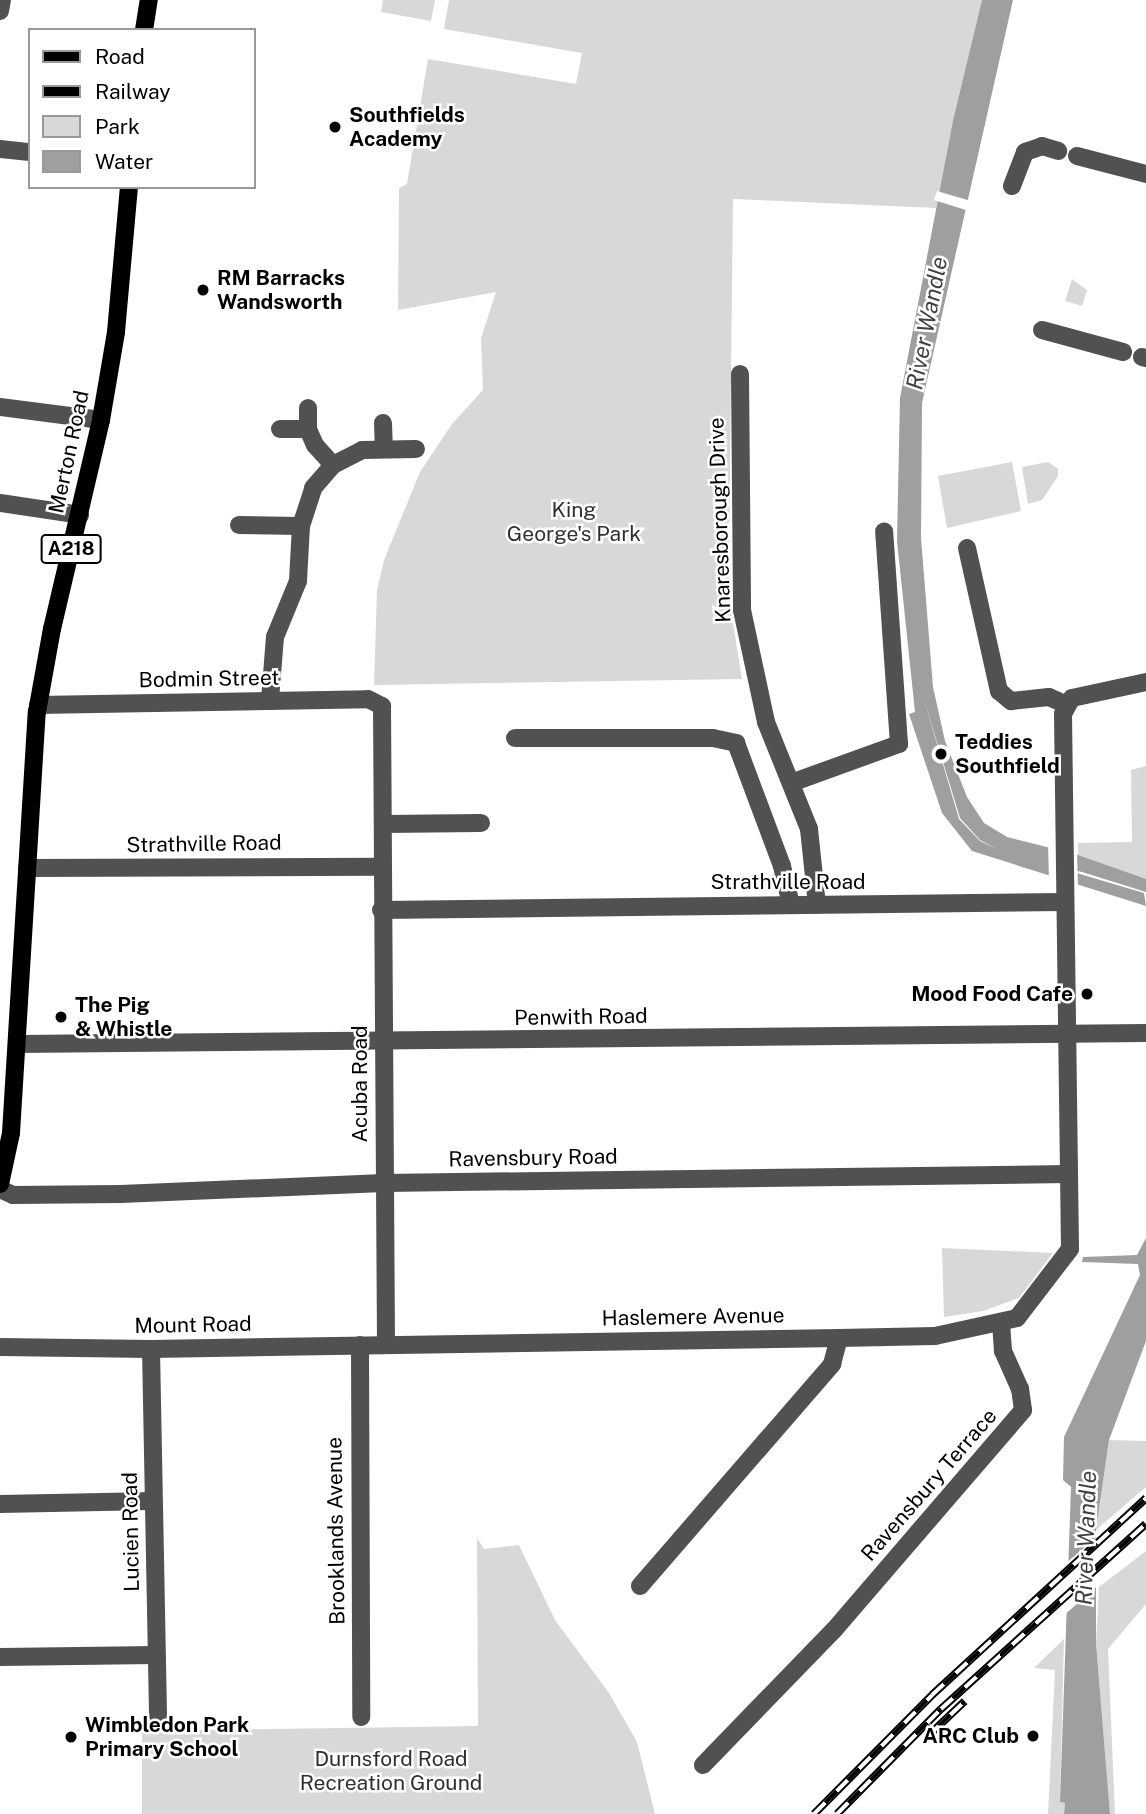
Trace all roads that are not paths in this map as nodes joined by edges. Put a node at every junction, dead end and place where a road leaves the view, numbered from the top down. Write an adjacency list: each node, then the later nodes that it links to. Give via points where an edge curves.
1 (2, 0): 3 (street)
2 (149, 0): 4 (main road)
3 (0, 11)
4 (144, 28)
5 (0, 149): 7 (street)
6 (1058, 151): 10 (street, via 1042,146 1026,152)
7 (28, 152)
8 (1077, 156): 9 (street)
9 (1146, 174)
10 (1012, 186)
11 (128, 189): 17 (main road, Merton Road / A218, via 116,332)
12 (1042, 330): 13 (street)
13 (1124, 352)
14 (740, 374): 36 (street, Knaresborough Drive, via 742,610 755,684)
15 (0, 407): 17 (street)
16 (308, 408): 20 (street)
17 (101, 419): 25 (main road, Merton Road / A218)
18 (383, 423): 21 (street)
19 (279, 429): 20 (street)
20 (308, 429): 23 (street)
21 (384, 447): 22 (street); 23 (street, via 362,450)
22 (416, 449)
23 (333, 465): 27 (street, via 313,488)
24 (0, 503): 25 (street)
25 (80, 515): 34 (main road, Merton Road / A218)
26 (239, 525): 27 (street)
27 (302, 526): 31 (street, via 298,581 275,637)
28 (884, 531): 36 (street, via 900,744)
29 (967, 548): 33 (street, via 999,691 1011,701 1049,697)
30 (1146, 682): 33 (street, via 1072,698)
31 (270, 700): 32 (street, Bodmin Street, via 368,699); 34 (street, Bodmin Street)
32 (380, 704): 38 (street, Acuba Road)
33 (1065, 704): 41 (street)
34 (38, 705): 40 (main road, Merton Road / A218)
35 (514, 738): 42 (street, via 713,738 736,743 778,854)
36 (791, 783): 43 (street, Knaresborough Drive, via 815,853)
37 (481, 822): 38 (street)
38 (383, 824): 39 (street, Acuba Road)
39 (381, 867): 40 (street, Strathville Road); 44 (street, Acuba Road)
40 (27, 868): 48 (main road, Merton Road / A218)
41 (1063, 895): 43 (street, Strathville Road); 46 (street)
42 (791, 904): 43 (street, Strathville Road); 44 (street, Strathville Road)
43 (817, 905)
44 (381, 910): 47 (street, Acuba Road)
45 (1146, 1034): 46 (street, Penwith Road)
46 (1065, 1035): 47 (street, Penwith Road); 49 (street)
47 (382, 1043): 48 (street, Penwith Road); 50 (street, Acuba Road)
48 (17, 1044): 51 (main road, Merton Road / A218, via 10,1146)
49 (1068, 1174): 50 (street, Ravensbury Road); 52 (street, via 1066,1259 1017,1318)
50 (384, 1183): 51 (street, Ravensbury Road, via 13,1195); 55 (street, Acuba Road)
51 (0, 1186)
52 (1001, 1323): 53 (street, Haslemere Avenue, via 935,1336); 65 (street, Ravensbury Terrace, via 1003,1351 1020,1389 1023,1410 834,1630)
53 (839, 1338): 55 (street, Haslemere Avenue); 60 (street, via 832,1364)
54 (360, 1345): 55 (street, Mount Road); 57 (street, Mount Road); 64 (street, Brooklands Avenue)
55 (386, 1345)
56 (0, 1347): 57 (street, Mount Road)
57 (151, 1349): 58 (street, Lucien Road)
58 (153, 1501): 59 (street); 61 (street, Lucien Road)
59 (0, 1504)
60 (640, 1586)
61 (155, 1655): 62 (street); 63 (street, Lucien Road)
62 (0, 1657)
63 (158, 1716)
64 (361, 1717)
65 (703, 1765)

